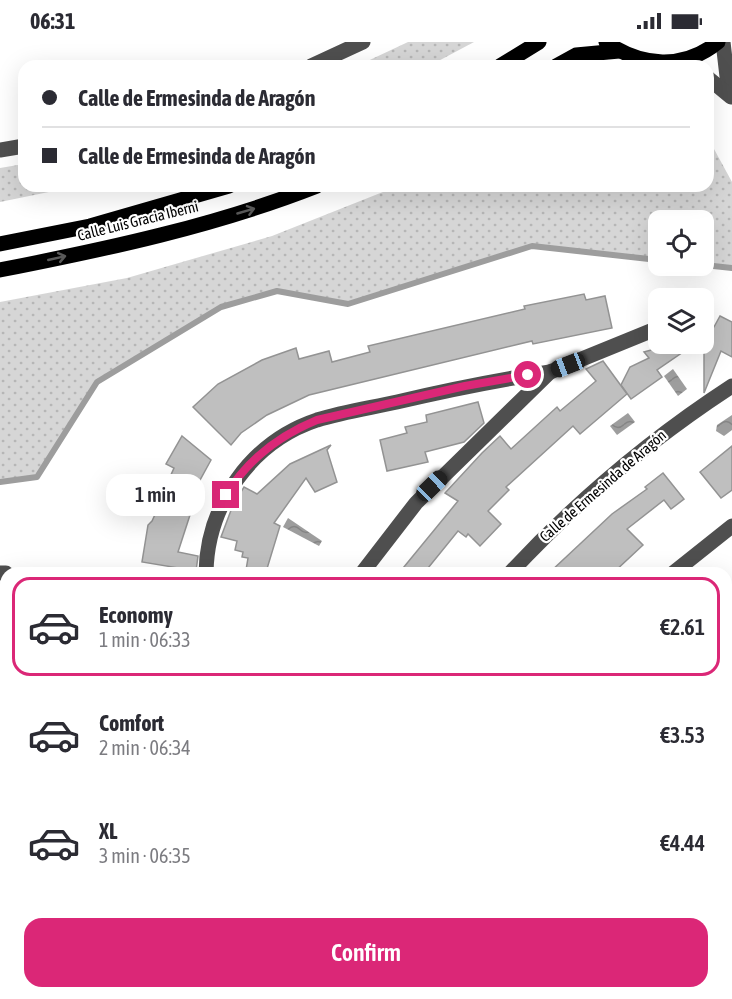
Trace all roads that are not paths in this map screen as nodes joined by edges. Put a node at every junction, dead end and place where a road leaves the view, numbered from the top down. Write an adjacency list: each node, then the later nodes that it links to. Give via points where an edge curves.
1 (363, 42): 6 (street)
2 (539, 42): 7 (main road)
3 (718, 42): 10 (main road)
4 (723, 42): 12 (street)
5 (613, 46): 8 (main road); 9 (main road)
6 (324, 60)
7 (510, 60)
8 (567, 60)
9 (648, 60)
10 (691, 60)
11 (714, 83): 12 (street)
12 (730, 96)
13 (18, 147): 14 (street)
14 (0, 150)
15 (208, 192): 17 (main road, Calle Luis Gracia Iberni, via 90,226)
16 (302, 192): 18 (main road, Calle Luis Gracia Iberni, one-way to 16, via 180,231)
17 (0, 244)
18 (0, 270)
19 (648, 332): 20 (street)
20 (550, 372): 23 (street, via 465,386 299,427 250,463 226,495 214,520); 24 (street, via 416,503)
21 (732, 386): 25 (street, Calle de Ermesinda de Aragón, via 655,438 580,503)
22 (732, 526): 26 (street)
23 (207, 567)
24 (367, 567)
25 (516, 567)
26 (681, 567)

